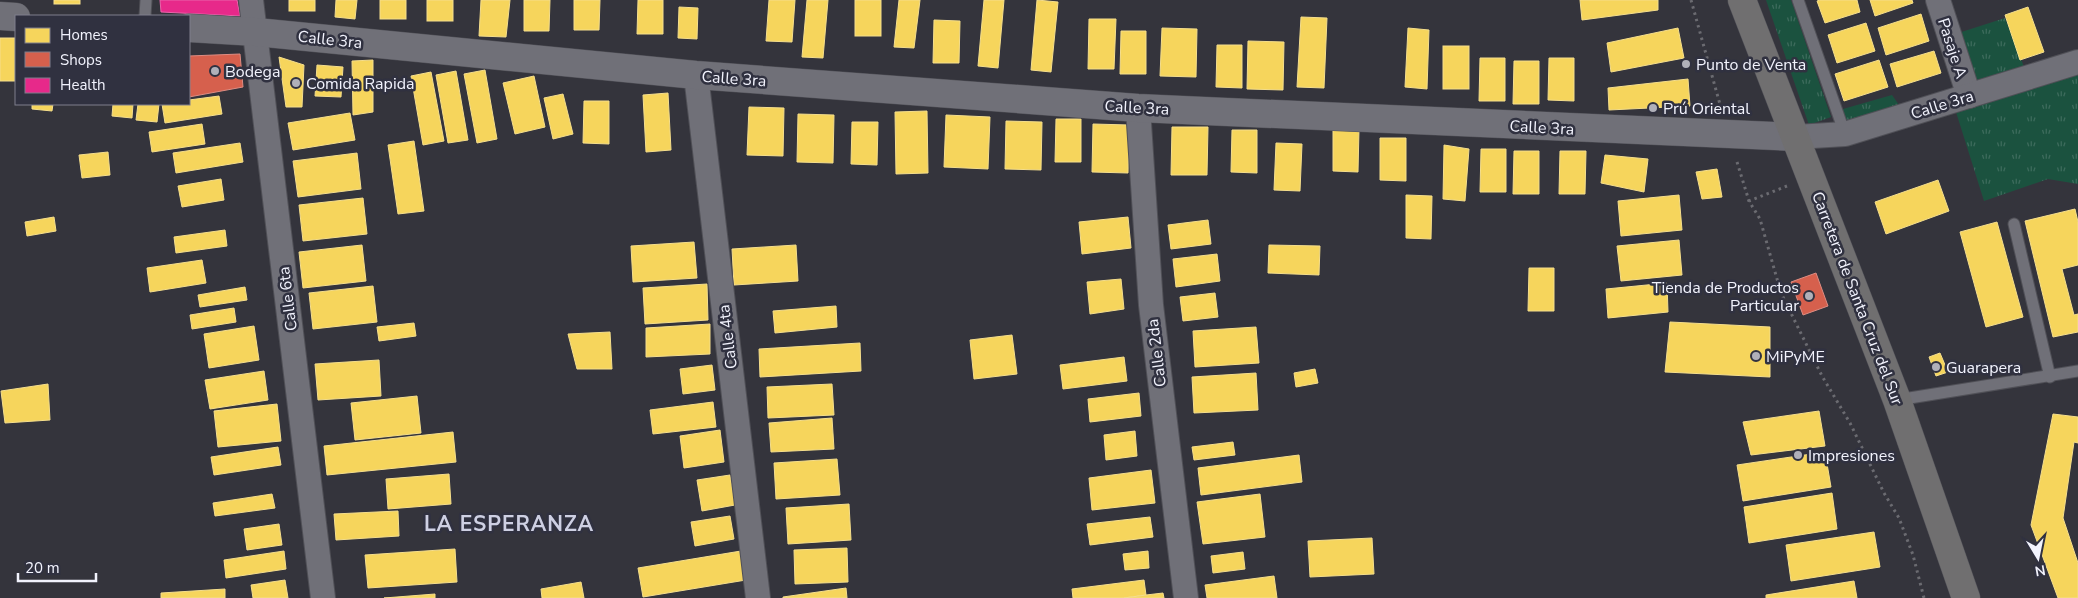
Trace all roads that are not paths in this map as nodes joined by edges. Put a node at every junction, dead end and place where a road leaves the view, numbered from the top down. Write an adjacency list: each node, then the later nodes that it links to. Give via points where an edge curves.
1 (146, 0): 6 (lane)
2 (251, 0): 10 (street, Calle 6ta)
3 (1742, 0): 16 (main road, Carretera de Santa Cruz del Sur)
4 (1798, 0): 15 (lane)
5 (1938, 0): 13 (street, Pasaje A)
6 (145, 15)
7 (0, 16): 8 (street)
8 (15, 16)
9 (190, 28): 10 (street, Calle 3ra)
10 (256, 32): 12 (street, Calle 3ra); 21 (street, Calle 6ta)
11 (2078, 62): 13 (street, Calle 3ra)
12 (696, 75): 14 (street, Calle 3ra); 22 (street, Calle 4ta)
13 (1969, 96): 15 (street, Calle 3ra)
14 (1138, 108): 16 (street, Calle 3ra); 23 (street, Calle 2da, via 1150,305)
15 (1845, 134): 16 (street, Calle 3ra)
16 (1796, 137): 20 (main road, Carretera de Santa Cruz del Sur)
17 (2014, 224): 19 (lane)
18 (2078, 371): 19 (lane)
19 (2050, 377): 20 (lane)
20 (1898, 400): 24 (main road, Carretera de Santa Cruz del Sur)
21 (323, 598)
22 (758, 598)
23 (1186, 598)
24 (1966, 598)

